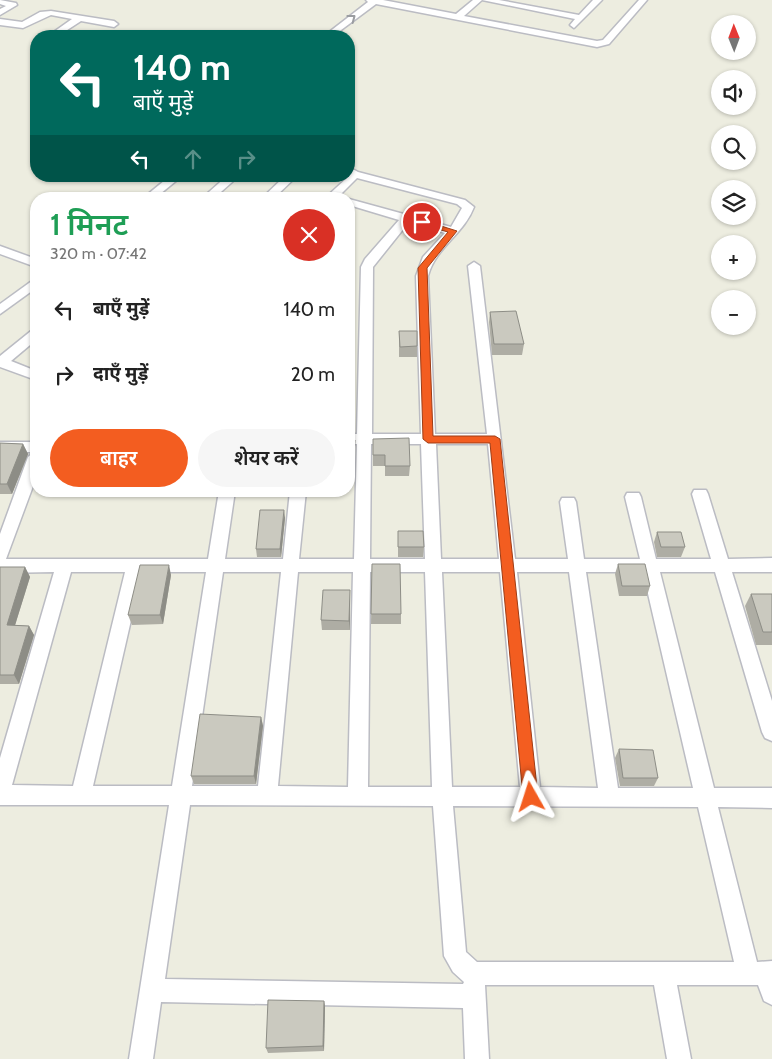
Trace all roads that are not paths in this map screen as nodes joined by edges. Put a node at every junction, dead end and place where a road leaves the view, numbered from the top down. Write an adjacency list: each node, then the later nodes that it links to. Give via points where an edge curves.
1 (374, 0): 8 (street); 17 (street, one-way to 1)
2 (478, 0): 11 (street)
3 (486, 0): 9 (street)
4 (554, 0): 9 (street)
5 (598, 0): 13 (street)
6 (643, 0): 18 (street, via 603,43)
7 (0, 2): 10 (street, via 13,5)
8 (388, 4): 11 (street)
9 (542, 11): 13 (street)
10 (0, 13)
11 (458, 17): 18 (street)
12 (80, 18): 14 (street, via 51,13 23,24); 15 (street); 16 (street)
13 (580, 18): 18 (street)
14 (0, 22)
15 (114, 24)
16 (61, 30)
17 (336, 30)
18 (562, 37)
19 (355, 173): 28 (street, via 467,204 467,211)
20 (169, 182): 23 (street)
21 (227, 182): 24 (street)
22 (285, 182): 25 (street)
23 (156, 192)
24 (215, 192)
25 (274, 192)
26 (355, 204): 27 (street)
27 (407, 218): 28 (street); 39 (street, via 367,267)
28 (453, 231): 40 (street, via 423,268)
29 (0, 250): 30 (street)
30 (30, 261)
31 (474, 266): 41 (street)
32 (30, 287): 34 (street)
33 (0, 294): 34 (street)
34 (14, 299): 35 (street)
35 (0, 310)
36 (30, 339): 37 (street)
37 (0, 362): 38 (street)
38 (30, 374)
39 (356, 439): 40 (street); 51 (street)
40 (428, 439): 41 (street); 52 (street)
41 (495, 439): 53 (street)
42 (0, 447): 43 (street)
43 (30, 447)
44 (30, 486): 50 (street)
45 (700, 494): 56 (street)
46 (226, 497): 61 (street)
47 (298, 497): 62 (street)
48 (634, 497): 55 (street)
49 (568, 502): 54 (street)
50 (0, 556)
51 (361, 565): 52 (street); 62 (street); 68 (street)
52 (434, 565): 53 (street); 69 (street)
53 (508, 565): 54 (street); 70 (street)
54 (577, 565): 55 (street); 72 (street)
55 (648, 565): 56 (street); 71 (street)
56 (722, 565): 57 (street); 63 (street)
57 (772, 565)
58 (0, 566): 59 (street)
59 (64, 566): 60 (street); 64 (street)
60 (135, 566): 61 (street); 65 (street)
61 (216, 566): 62 (street); 66 (street)
62 (292, 566): 67 (street)
63 (772, 732)
64 (0, 794): 65 (street)
65 (82, 796): 66 (street)
66 (181, 796): 67 (street); 77 (street)
67 (267, 796): 68 (street)
68 (358, 796): 69 (street)
69 (442, 797): 70 (street); 76 (street, via 455,956)
70 (531, 797): 72 (street)
71 (704, 797): 72 (street); 73 (street); 75 (street)
72 (609, 798)
73 (772, 798)
74 (663, 973): 75 (street); 76 (street); 80 (street)
75 (765, 978)
76 (474, 985): 77 (street); 79 (street)
77 (152, 990): 78 (street)
78 (141, 1059)
79 (478, 1059)
80 (679, 1059)

